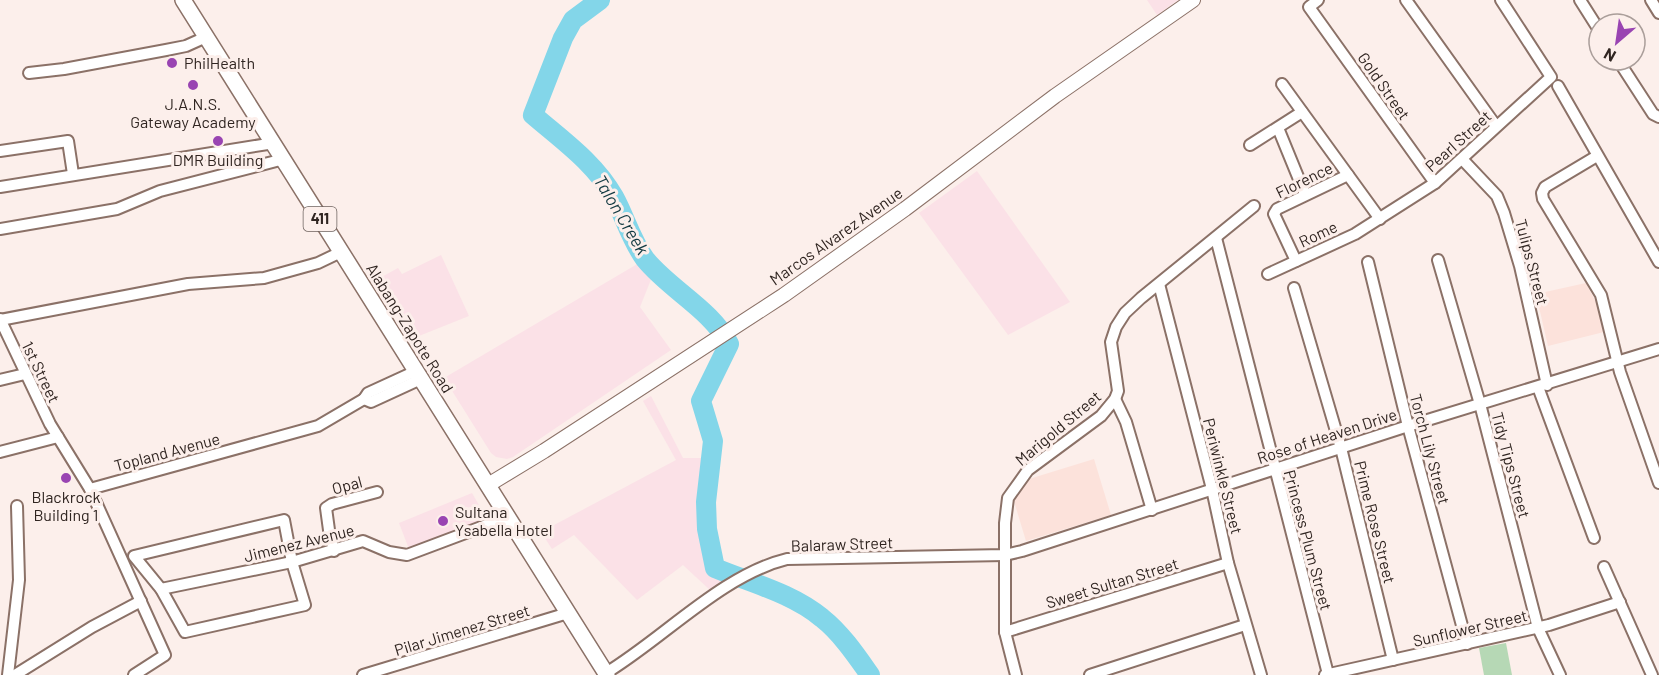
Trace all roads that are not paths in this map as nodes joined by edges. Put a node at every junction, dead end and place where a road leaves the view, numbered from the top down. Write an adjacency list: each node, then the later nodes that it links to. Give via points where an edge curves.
1 (183, 0): 8 (highway, Alabang-Zapote Road / 411)
2 (1192, 0): 55 (main road, Marcos Alvarez Avenue, via 732,329)
3 (1406, 0): 15 (street)
4 (1501, 0): 15 (street, Pearl Street, via 1551,77)
5 (1651, 0): 7 (street)
6 (1313, 3): 25 (street, Gold Street)
7 (1659, 13)
8 (206, 37): 10 (street, via 186,46); 17 (highway, Alabang-Zapote Road / 411)
9 (1626, 72): 14 (street)
10 (28, 73)
11 (1282, 84): 13 (street)
12 (1558, 86): 20 (street)
13 (1302, 111): 16 (street); 24 (street)
14 (1658, 117)
15 (1496, 126): 22 (street, Pearl Street)
16 (1278, 128): 18 (street); 27 (street)
17 (274, 143): 21 (highway, Alabang-Zapote Road / 411); 23 (street)
18 (1250, 145)
19 (0, 151): 23 (street, via 68,141)
20 (1597, 156): 36 (street); 42 (street, via 1545,187 1542,193 1601,295)
21 (284, 159): 30 (street, via 160,191 117,209); 32 (highway, Alabang-Zapote Road / 411)
22 (1462, 160): 25 (street, Pearl Street); 46 (street, Tulips Street, via 1497,195 1504,213 1520,266)
23 (73, 174): 26 (street)
24 (1348, 175): 27 (street, Florence); 29 (street)
25 (1435, 183): 29 (street, Pearl Street)
26 (0, 187)
27 (1305, 194): 33 (street, Florence, via 1274,214)
28 (1254, 206): 31 (street, Marigold Street)
29 (1380, 219): 33 (street, Rome)
30 (0, 229)
31 (1216, 238): 38 (street, Marigold Street); 53 (street, Princess Plum Street)
32 (341, 252): 40 (street, via 318,263 264,278 188,284); 44 (highway, Alabang-Zapote Road / 411)
33 (1296, 261): 37 (street, Rome)
34 (1438, 261): 48 (street, Tidy Tips Street)
35 (1368, 262): 49 (street, Torch Lily Street)
36 (1659, 262)
37 (1268, 274)
38 (1159, 284): 47 (street, Marigold Street, via 1125,313 1116,327 1112,342 1118,391); 57 (street, Periwinkle Street)
39 (1294, 288): 51 (street, Prime Rose Street)
40 (0, 320): 43 (street, 1st Street)
41 (1659, 349): 42 (street, Rose of Heaven Drive)
42 (1618, 361): 46 (street, Rose of Heaven Drive); 54 (street)
43 (25, 374): 45 (street); 50 (street, 1st Street)
44 (419, 375): 55 (highway, Alabang-Zapote Road / 411); 56 (street, Topland Avenue, via 371,402 364,399 318,426)
45 (0, 380)
46 (1542, 386): 48 (street, Rose of Heaven Drive); 62 (street, Tulips Street)
47 (1115, 399): 60 (street, via 1126,422); 64 (street, Marigold Street, via 1101,416 1028,470 1016,486 1005,510)
48 (1480, 404): 49 (street, Rose of Heaven Drive); 73 (street, Tidy Tips Street)
49 (1408, 426): 51 (street, Rose of Heaven Drive); 75 (street, Torch Lily Street)
50 (57, 436): 52 (street); 56 (street)
51 (1341, 448): 53 (street, Rose of Heaven Drive); 76 (street, Prime Rose Street)
52 (0, 452)
53 (1274, 469): 57 (street, Rose of Heaven Drive); 85 (street, Princess Plum Street)
54 (1659, 483)
55 (488, 485): 61 (highway, Alabang-Zapote Road / 411)
56 (90, 489): 69 (street)
57 (1212, 489): 60 (street, Rose of Heaven Drive); 66 (street, Periwinkle Street)
58 (377, 492): 63 (street, Opal, via 326,508)
59 (17, 506): 78 (street, via 19,580)
60 (1152, 510): 64 (street, Rose of Heaven Drive)
61 (508, 517): 63 (street, Jimenez Avenue, via 406,555 363,541); 71 (highway, Alabang-Zapote Road / 411)
62 (1594, 538)
63 (334, 551): 65 (street, Jimenez Avenue)
64 (1005, 555): 74 (street, Marigold Street); 77 (street, Balaraw Street, via 787,559 768,564 726,588)
65 (292, 562): 68 (street, Jimenez Avenue); 68 (street, via 305,605 185,632); 68 (street, via 284,520 134,556)
66 (1228, 563): 72 (street, Periwinkle Street); 74 (street, Sweet Sultan Street)
67 (1605, 567): 70 (street)
68 (161, 589)
69 (141, 601): 79 (street); 80 (street, via 165,655)
70 (1620, 602): 73 (street, Sunflower Street); 87 (street)
71 (568, 613): 77 (highway, Alabang-Zapote Road / 411); 81 (street, Pilar Jimenez Street)
72 (1245, 625): 83 (street); 84 (street, Periwinkle Street)
73 (1538, 628): 75 (street, Sunflower Street); 86 (street, Tidy Tips Street)
74 (1005, 632): 82 (street, Marigold Street)
75 (1467, 644): 76 (street, Sunflower Street)
76 (1394, 660): 85 (street, Sunflower Street)
77 (607, 674)
78 (8, 675)
79 (15, 675)
80 (134, 675)
81 (363, 675)
82 (1016, 675)
83 (1090, 675)
84 (1261, 675)
85 (1326, 675)
86 (1560, 675)
87 (1652, 675)

